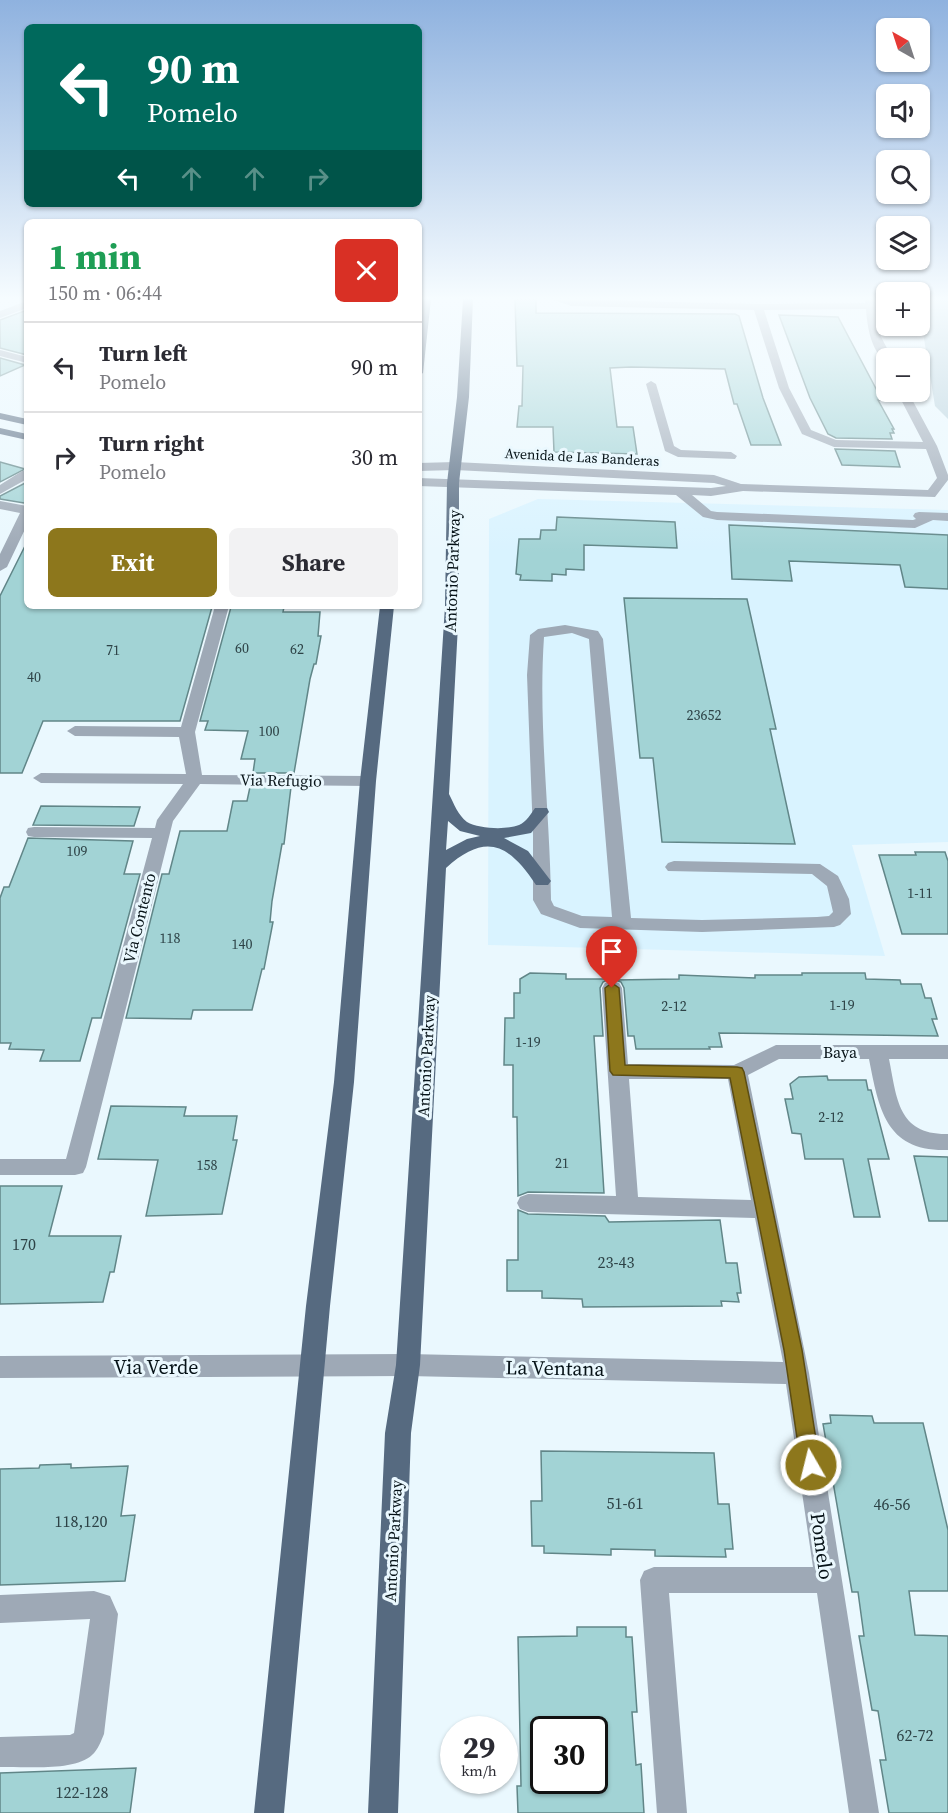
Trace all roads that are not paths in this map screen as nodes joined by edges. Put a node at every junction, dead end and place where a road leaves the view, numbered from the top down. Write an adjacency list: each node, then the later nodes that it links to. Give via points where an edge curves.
1 (464, 384): 11 (main road, Antonio Parkway)
2 (651, 384): 10 (street, via 669,448 678,453)
3 (783, 384): 9 (street, via 806,432 834,442)
4 (908, 402): 9 (street)
5 (0, 416): 6 (main road)
6 (24, 421)
7 (0, 431): 8 (main road)
8 (24, 436)
9 (932, 446): 16 (street, Avenida de Las Banderas, via 943,478 935,497)
10 (731, 456)
11 (455, 466): 12 (street, Avenida de Las Banderas); 15 (main road, Antonio Parkway); 16 (street, Avenida de Las Banderas, via 714,479)
12 (422, 467)
13 (24, 475): 17 (street)
14 (422, 482): 15 (street, Avenida de Las Banderas)
15 (453, 483): 18 (street, Avenida de Las Banderas); 31 (main road, Antonio Parkway, via 452,606)
16 (743, 487): 18 (street, Avenida de Las Banderas)
17 (0, 490)
18 (679, 491): 22 (street, via 707,514 717,516 915,524 930,517)
19 (0, 505): 20 (street)
20 (24, 510)
21 (24, 517): 23 (street)
22 (948, 517)
23 (0, 567)
24 (221, 609): 27 (street)
25 (387, 609): 30 (main road)
26 (75, 731): 27 (street)
27 (187, 732): 29 (street, via 186,747)
28 (41, 778): 29 (street, Via Refugio)
29 (195, 779): 30 (street, Via Refugio); 34 (street, Via Contento, via 165,820)
30 (368, 781): 49 (main road, via 344,1082)
31 (441, 794): 32 (main road, via 450,813 473,831 523,830); 35 (main road, Antonio Parkway)
32 (541, 812): 37 (street); 38 (street, via 535,639 545,631 585,631 596,639)
33 (34, 832): 34 (street)
34 (161, 833): 45 (street, Via Contento, via 75,1167)
35 (437, 866): 37 (main road, via 466,844 501,842 525,858); 50 (main road, Antonio Parkway)
36 (674, 867): 38 (street, via 814,868 831,876 840,896 842,914 834,921 817,923)
37 (542, 881): 38 (street, via 542,900 547,910 580,922)
38 (622, 923)
39 (612, 988): 42 (street)
40 (878, 1052): 41 (street, Baya); 43 (street, Baya, via 776,1052); 44 (street, via 892,1115 903,1131 924,1141)
41 (948, 1052)
42 (618, 1071): 43 (street); 47 (street)
43 (737, 1072): 48 (street, Pomelo)
44 (948, 1142)
45 (0, 1167)
46 (528, 1203): 47 (street)
47 (628, 1206): 48 (street)
48 (766, 1209): 52 (street, Pomelo)
49 (313, 1365): 50 (street, La Ventana); 51 (street, Via Verde); 56 (main road)
50 (408, 1365): 52 (street, La Ventana); 57 (main road, Antonio Parkway, via 398,1433)
51 (0, 1367)
52 (797, 1373): 53 (street, Pomelo)
53 (827, 1580): 58 (street, via 654,1580); 59 (street, Pomelo)
54 (0, 1609): 55 (street, via 94,1605 100,1606 104,1614 89,1734 84,1743 74,1750)
55 (0, 1752)
56 (269, 1813)
57 (383, 1813)
58 (672, 1813)
59 (864, 1813)

